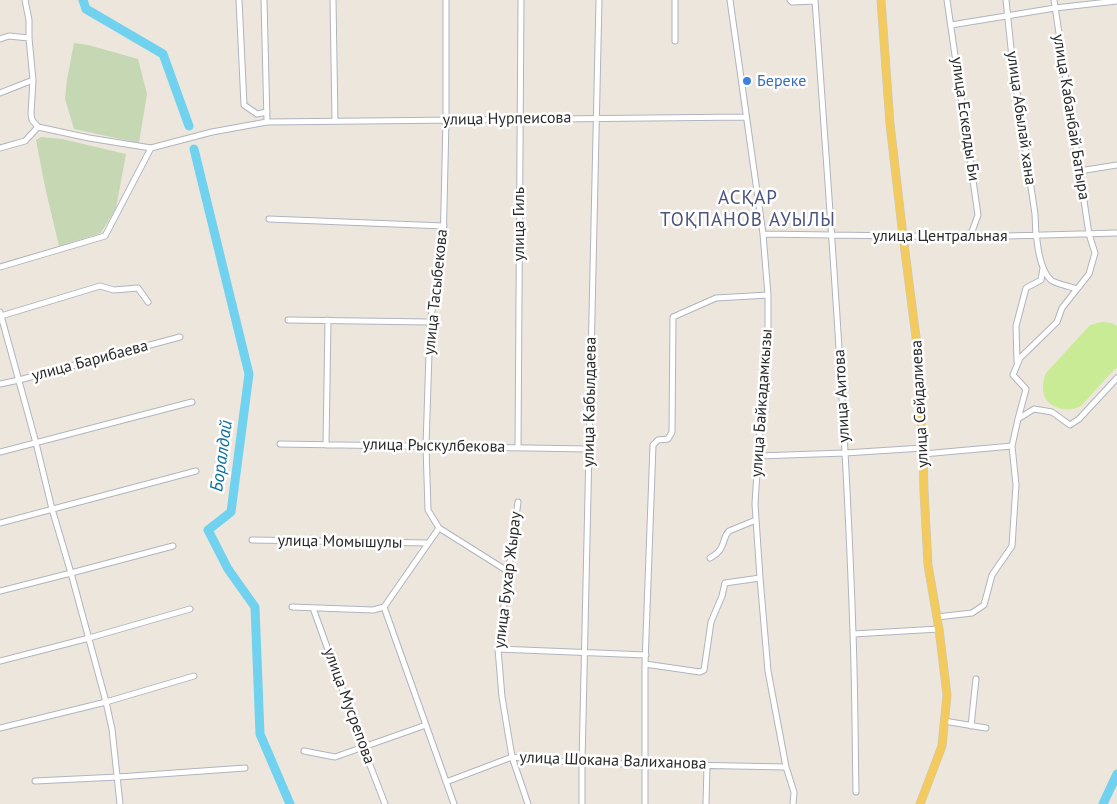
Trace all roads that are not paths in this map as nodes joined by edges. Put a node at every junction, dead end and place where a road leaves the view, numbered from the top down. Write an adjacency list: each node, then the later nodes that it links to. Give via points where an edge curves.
1 (25, 0): 20 (street)
2 (239, 0): 25 (street, via 244,105 257,114)
3 (264, 0): 25 (street)
4 (333, 0): 30 (street)
5 (446, 0): 29 (street, улица Тасыбекова)
6 (522, 0): 27 (street, улица Гиль)
7 (599, 0): 28 (street, улица Кабылдаева)
8 (675, 0): 22 (street)
9 (730, 0): 26 (street, улица Байкадамкызы)
10 (790, 0): 11 (street)
11 (815, 0): 42 (street, улица Аитова)
12 (881, 0): 44 (main road, улица Сейдалиева, via 890,124)
13 (947, 0): 19 (street, улица Ескелды Би)
14 (1006, 0): 18 (street, улица Абылай хана)
15 (1054, 0): 17 (street, улица Кабанбай Батыра)
16 (1117, 1): 17 (street)
17 (1055, 8): 18 (street); 36 (street, улица Кабанбай Батыра)
18 (1008, 15): 19 (street); 43 (street, улица Абылай хана)
19 (951, 25): 45 (street, улица Ескелды Би, via 978,215)
20 (30, 38): 21 (street, via 8,36); 23 (street)
21 (0, 39)
22 (676, 41)
23 (33, 80): 24 (street); 32 (street, via 31,114)
24 (0, 93)
25 (267, 112): 31 (street)
26 (746, 117): 28 (street, улица Нурпеисова); 40 (street, улица Байкадамкызы)
27 (520, 119): 28 (street, улица Нурпеисова); 29 (street, улица Нурпеисова); 67 (street, улица Гиль)
28 (597, 119): 68 (street, улица Кабылдаева)
29 (446, 120): 30 (street, улица Нурпеисова); 38 (street, улица Тасыбекова)
30 (335, 121): 31 (street, улица Нурпеисова)
31 (267, 122): 34 (street, улица Нурпеисова)
32 (38, 127): 33 (street, via 25,141); 34 (street)
33 (0, 148)
34 (150, 148): 46 (street, via 105,236)
35 (1117, 165): 36 (street)
36 (1079, 172): 41 (street, улица Кабанбай Батыра)
37 (269, 219): 38 (street)
38 (444, 226): 54 (street, улица Тасыбекова)
39 (1117, 233): 41 (street, улица Центральная)
40 (763, 234): 42 (street, улица Центральная); 49 (street, улица Байкадамкызы)
41 (1089, 234): 43 (street, улица Центральная); 48 (street, улица Кабанбай Батыра, via 1095,253 1089,274)
42 (832, 235): 44 (street, улица Центральная); 71 (street, улица Аитова)
43 (1036, 235): 45 (street, улица Центральная); 47 (street, улица Абылай хана)
44 (903, 236): 45 (street, улица Центральная); 69 (main road, улица Сейдалиева, via 916,337)
45 (970, 237)
46 (0, 267)
47 (1043, 268): 48 (street, via 1051,280); 56 (street, via 1040,280 1026,288 1016,326)
48 (1077, 290): 56 (street, улица Кабанбай Батыра, via 1062,308 1057,322 1020,358)
49 (768, 295): 72 (street, улица Байкадамкызы); 97 (street, via 716,298 672,317 672,432 668,439 658,440 653,445)
50 (148, 302): 51 (street, via 138,288 114,290 100,286)
51 (0, 314): 58 (street)
52 (288, 320): 53 (street)
53 (328, 320): 54 (street); 64 (street)
54 (430, 322): 65 (street, улица Тасыбекова)
55 (180, 337): 58 (street, улица Барибаева)
56 (1017, 366): 61 (street, via 1013,375 1026,389)
57 (1117, 378): 61 (street, via 1070,426 1052,412 1034,410)
58 (18, 380): 59 (street, улица Барибаева); 62 (street)
59 (0, 384)
60 (192, 402): 62 (street)
61 (1018, 419): 66 (street)
62 (36, 443): 70 (street); 75 (street)
63 (280, 444): 64 (street, улица Рыскулбекова)
64 (326, 445): 65 (street, улица Рыскулбекова)
65 (426, 446): 67 (street, улица Рыскулбекова); 78 (street, улица Тасыбекова, via 428,510)
66 (1012, 446): 69 (street); 91 (street, via 1016,485 1012,546 992,575 984,605 972,614)
67 (518, 448): 68 (street, улица Рыскулбекова)
68 (589, 449): 96 (street, улица Кабылдаева)
69 (923, 451): 71 (street); 91 (main road, улица Сейдалиева, via 928,565)
70 (0, 452)
71 (845, 453): 72 (street); 93 (street, улица Аитова)
72 (758, 456): 76 (street, улица Байкадамкызы)
73 (196, 471): 75 (street)
74 (518, 502): 83 (street, улица Бухар Жырау)
75 (52, 509): 77 (street); 84 (street)
76 (756, 520): 82 (street, via 729,531 718,553); 85 (street, улица Байкадамкызы)
77 (0, 523)
78 (439, 528): 80 (street); 83 (street)
79 (252, 540): 80 (street, улица Момышулы)
80 (428, 543): 88 (street)
81 (173, 546): 84 (street)
82 (710, 558)
83 (509, 572): 95 (street, улица Бухар Жырау)
84 (71, 573): 86 (street); 94 (street)
85 (760, 578): 99 (street, via 725,583 711,622 704,670); 114 (street, улица Байкадамкызы, via 768,671)
86 (0, 590)
87 (292, 607): 89 (street)
88 (384, 607): 89 (street, via 373,610); 104 (street)
89 (313, 608): 108 (street, улица Мусрепова)
90 (190, 609): 94 (street)
91 (937, 617): 92 (main road, улица Сейдалиева)
92 (939, 629): 93 (street); 103 (main road, улица Сейдалиева, via 947,695)
93 (853, 634): 119 (street, улица Аитова)
94 (89, 638): 98 (street); 102 (street)
95 (498, 649): 96 (street); 110 (street, улица Бухар Жырау)
96 (585, 652): 97 (street); 111 (street, улица Кабылдаева)
97 (646, 654): 99 (street)
98 (0, 661)
99 (645, 664): 112 (street)
100 (194, 676): 102 (street)
101 (976, 679): 105 (street)
102 (106, 702): 106 (street); 116 (street)
103 (944, 722): 105 (street); 128 (main road, улица Сейдалиева, via 942,746)
104 (426, 725): 108 (street); 118 (street)
105 (971, 726): 107 (street)
106 (0, 728)
107 (986, 728)
108 (363, 747): 109 (street, via 335,756); 121 (street, улица Мусрепова)
109 (304, 751)
110 (512, 757): 111 (street, улица Шокана Валиханова); 118 (street, улица Шокана Валиханова); 123 (street, улица Бухар Жырау)
111 (582, 762): 112 (street, улица Шокана Валиханова); 124 (street, улица Кабылдаева)
112 (645, 765): 113 (street, улица Шокана Валиханова); 125 (street)
113 (707, 765): 114 (street, улица Шокана Валиханова); 126 (street)
114 (786, 767): 127 (street, улица Байкадамкызы, via 794,792)
115 (245, 768): 116 (street)
116 (118, 777): 117 (street); 120 (street)
117 (35, 781)
118 (446, 782): 122 (street)
119 (856, 792)
120 (120, 804)
121 (385, 804)
122 (454, 804)
123 (528, 804)
124 (582, 804)
125 (645, 804)
126 (706, 804)
127 (793, 804)
128 (920, 804)

